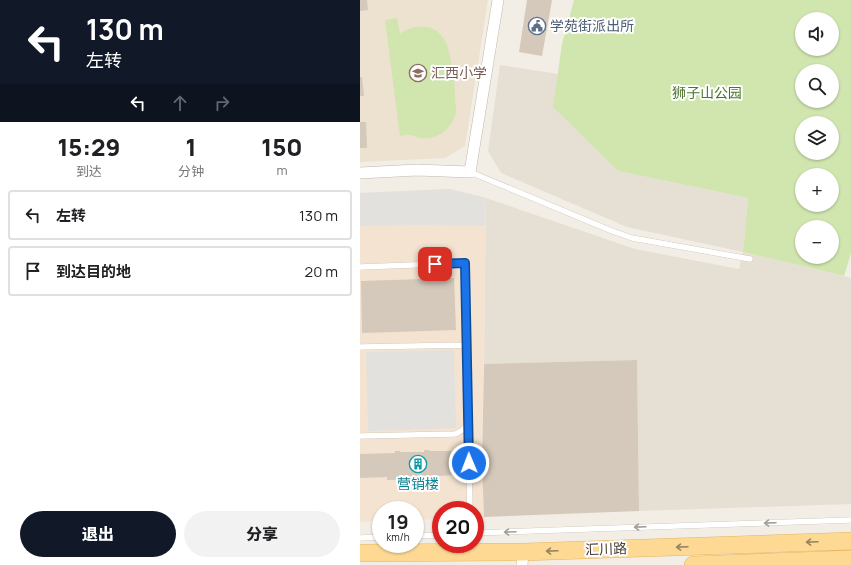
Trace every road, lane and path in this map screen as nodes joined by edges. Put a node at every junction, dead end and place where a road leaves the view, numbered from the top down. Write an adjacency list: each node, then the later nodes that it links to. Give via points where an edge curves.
1 (498, 0): 2 (street)
2 (470, 172): 3 (street, via 417,170); 4 (lane, via 632,238)
3 (360, 173)
4 (750, 259)
5 (360, 267): 6 (lane, via 465,263)
6 (466, 345): 7 (lane); 8 (lane)
7 (360, 347)
8 (468, 418): 9 (lane, via 464,429); 11 (lane)
9 (455, 434): 10 (lane); 11 (lane, via 465,439)
10 (360, 436)
11 (469, 447): 12 (lane)
12 (470, 501)
13 (851, 520): 14 (lane, one-way to 14)
14 (484, 533)
15 (372, 537): 16 (lane)
16 (360, 538)
17 (851, 541): 19 (main road, 汇川路, one-way to 19)
18 (360, 553): 19 (main road, 汇川路)
19 (522, 559)
20 (851, 560): 21 (main road)
21 (693, 565)

